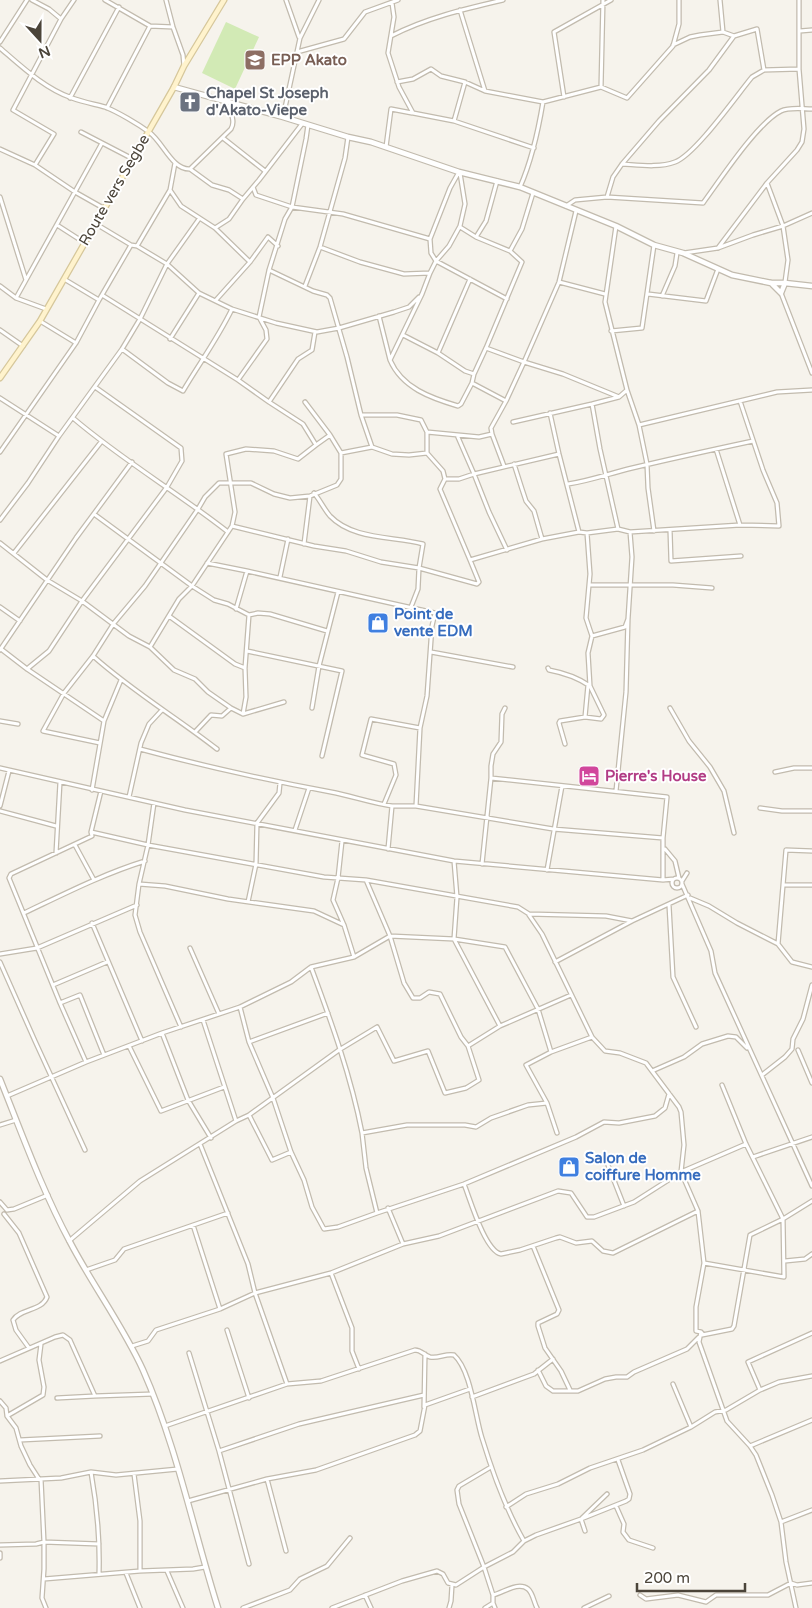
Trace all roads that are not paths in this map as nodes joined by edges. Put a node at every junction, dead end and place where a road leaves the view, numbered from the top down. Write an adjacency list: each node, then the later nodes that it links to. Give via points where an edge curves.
1 (27, 0): 30 (street)
2 (32, 0): 21 (street)
3 (74, 0): 21 (street)
4 (105, 0): 19 (street)
5 (166, 0): 18 (street)
6 (171, 0): 18 (street)
7 (224, 0): 34 (main road, Route vers Segbe)
8 (286, 0): 29 (street)
9 (319, 0): 29 (street)
10 (398, 0): 17 (street)
11 (503, 0): 20 (street)
12 (611, 0): 16 (street)
13 (679, 0): 31 (street, via 679,24)
14 (720, 0): 26 (street)
15 (799, 0): 25 (street)
16 (603, 2): 41 (street); 43 (street, via 554,32)
17 (392, 3): 27 (street, via 394,18); 33 (street, via 365,12 344,39)
18 (168, 6): 23 (street)
19 (119, 7): 22 (street); 44 (street)
20 (460, 10): 27 (street); 42 (street)
21 (61, 19): 37 (street)
22 (150, 26): 23 (street); 47 (street)
23 (173, 28): 34 (street)
24 (812, 30): 25 (street)
25 (800, 31): 35 (street)
26 (723, 32): 28 (street); 31 (street, via 690,37)
27 (390, 36): 38 (street, via 388,52)
28 (734, 36): 36 (street, via 757,30); 64 (street, via 708,70)
29 (300, 38): 33 (street)
30 (0, 42)
31 (672, 46): 41 (street, via 627,98)
32 (0, 48): 37 (street)
33 (297, 52): 51 (street)
34 (184, 66): 40 (main road, Route vers Segbe)
35 (799, 69): 36 (street); 49 (street)
36 (764, 70): 64 (street, via 752,76 694,149 676,162 656,166)
37 (32, 76): 44 (street); 65 (street, via 12,110 54,134)
38 (397, 82): 39 (street, via 431,70); 50 (street)
39 (465, 82): 42 (street); 52 (street)
40 (174, 87): 45 (street); 54 (main road, Route vers Segbe)
41 (601, 87): 43 (street)
42 (485, 91): 46 (street)
43 (564, 97): 46 (street)
44 (70, 98): 47 (street)
45 (226, 102): 51 (street); 57 (street, via 234,125)
46 (542, 102): 60 (street)
47 (107, 108): 54 (street)
48 (812, 108): 49 (street)
49 (802, 109): 70 (street, via 804,133 800,146); 77 (street, via 783,110 767,122 703,203)
50 (413, 113): 52 (street); 59 (street, via 391,109)
51 (283, 117): 53 (street)
52 (454, 121): 60 (street)
53 (305, 124): 56 (street); 67 (street); 80 (street, via 306,139)
54 (148, 131): 62 (main road, Route vers Segbe); 63 (street)
55 (81, 132): 58 (street)
56 (348, 137): 59 (street); 83 (street)
57 (223, 138): 66 (street); 67 (street)
58 (102, 143): 62 (street); 74 (street)
59 (386, 147): 68 (street)
60 (534, 148): 72 (street)
61 (0, 149): 65 (street)
62 (133, 159): 81 (main road, Route vers Segbe)
63 (175, 163): 66 (street); 73 (street)
64 (622, 164): 77 (street, via 613,177)
65 (35, 165): 74 (street)
66 (190, 169): 78 (street, via 212,185)
67 (265, 171): 71 (street)
68 (460, 172): 69 (street); 88 (street, via 465,204); 93 (street, via 450,188)
69 (497, 181): 72 (street); 92 (street, via 486,220)
70 (767, 183): 90 (street); 100 (street)
71 (254, 187): 78 (street); 80 (street, via 256,195)
72 (520, 187): 75 (street)
73 (170, 190): 85 (street, via 181,206); 97 (street)
74 (76, 192): 81 (street); 87 (street)
75 (533, 193): 79 (street); 101 (street, via 522,228)
76 (0, 197): 112 (street)
77 (607, 197): 79 (street, via 575,200)
78 (243, 199): 91 (street, via 229,218)
79 (566, 206): 82 (street)
80 (292, 207): 83 (street); 98 (street)
81 (105, 209): 86 (main road, Route vers Segbe)
82 (576, 211): 89 (street); 113 (street)
83 (330, 213): 93 (street); 99 (street)
84 (812, 213): 90 (street)
85 (199, 219): 91 (street); 106 (street)
86 (96, 224): 94 (main road, Route vers Segbe); 95 (street)
87 (57, 225): 94 (street); 112 (street)
88 (460, 226): 92 (street); 104 (street)
89 (616, 226): 96 (street); 122 (street)
90 (783, 226): 100 (street); 115 (street, via 788,260)
91 (215, 228): 105 (street)
92 (476, 237): 101 (street)
93 (430, 240): 104 (street, via 431,253)
94 (84, 243): 110 (main road, Route vers Segbe)
95 (131, 245): 97 (street); 124 (street)
96 (654, 245): 102 (street); 123 (street)
97 (137, 246): 106 (street)
98 (278, 246): 105 (street, via 268,237); 108 (street)
99 (320, 247): 109 (street, via 404,274); 117 (street)
100 (718, 248): 103 (street)
101 (510, 251): 127 (street, via 522,262)
102 (677, 253): 103 (street); 125 (street)
103 (683, 253): 107 (street)
104 (436, 261): 109 (street); 111 (street)
105 (250, 262): 129 (street)
106 (167, 264): 119 (street); 134 (street)
107 (718, 269): 114 (street); 125 (street, via 706,301)
108 (269, 270): 117 (street); 133 (street)
109 (430, 272): 121 (street)
110 (64, 279): 128 (street); 130 (main road, Route vers Segbe)
111 (470, 279): 127 (street); 146 (street)
112 (26, 280): 126 (street)
113 (559, 282): 122 (street); 149 (street)
114 (771, 283): 115 (street); 120 (street)
115 (785, 283): 118 (street); 120 (street)
116 (0, 286): 126 (street)
117 (305, 286): 136 (street, via 330,298)
118 (812, 286)
119 (200, 293): 129 (street); 141 (street)
120 (781, 293): 150 (street)
121 (422, 294): 132 (street, via 409,307); 140 (street)
122 (605, 294): 138 (street)
123 (648, 294): 125 (street); 138 (street, via 642,328)
124 (102, 295): 128 (street); 134 (street)
125 (662, 296)
126 (16, 298): 130 (street)
127 (507, 299): 144 (street)
128 (99, 300): 142 (street)
129 (216, 300): 131 (street)
130 (46, 309): 135 (main road, Route vers Segbe)
131 (232, 309): 133 (street); 147 (street)
132 (379, 316): 136 (street); 148 (street)
133 (259, 317): 139 (street); 153 (street, via 267,339)
134 (140, 319): 141 (street); 145 (street)
135 (40, 321): 142 (street); 143 (main road, Route vers Segbe)
136 (339, 328): 139 (street); 167 (street)
137 (0, 330): 143 (street)
138 (611, 331): 156 (street)
139 (315, 332): 162 (street, via 312,350 298,359)
140 (403, 335): 146 (street); 148 (street)
141 (170, 339): 147 (street)
142 (76, 343): 166 (street)
143 (23, 346): 152 (main road, Route vers Segbe)
144 (486, 348): 149 (street); 151 (street)
145 (122, 349): 147 (street, via 183,391); 155 (street)
146 (438, 353): 151 (street)
147 (202, 358): 153 (street)
148 (390, 360): 154 (street, via 398,375 418,391 458,406)
149 (524, 362): 158 (street); 160 (street)
150 (812, 373)
151 (474, 374): 154 (street)
152 (0, 377)
153 (238, 380): 162 (street)
154 (472, 383): 160 (street)
155 (95, 386): 168 (street); 194 (street, via 181,448 182,461)
156 (627, 390): 158 (street); 170 (street)
157 (812, 390): 161 (street, via 777,392)
158 (619, 397): 164 (street)
159 (0, 398): 166 (street)
160 (506, 401): 172 (street, via 491,428)
161 (740, 401): 170 (street); 176 (street)
162 (269, 402): 178 (street, via 303,424)
163 (305, 402): 173 (street)
164 (592, 404): 165 (street); 190 (street)
165 (550, 413): 169 (street); 184 (street)
166 (26, 414): 175 (street); 181 (street)
167 (361, 415): 171 (street, via 415,418 421,420); 179 (street)
168 (73, 418): 175 (street); 177 (street)
169 (513, 422)
170 (639, 425): 187 (street)
171 (427, 432): 174 (street); 183 (street)
172 (492, 434): 174 (street, via 479,437); 188 (street)
173 (330, 435): 178 (street); 182 (street)
174 (457, 435): 189 (street)
175 (59, 436): 199 (street)
176 (753, 440): 180 (street); 200 (street, via 776,504 779,526)
177 (101, 442): 185 (street); 215 (street)
178 (316, 445): 192 (street, via 298,459 274,451 246,449 226,454)
179 (372, 447): 182 (street); 183 (street, via 392,454)
180 (716, 449): 187 (street); 200 (street)
181 (0, 452)
182 (341, 453): 195 (street, via 341,479 337,485)
183 (427, 453): 191 (street, via 443,471)
184 (559, 454): 186 (street); 193 (street)
185 (132, 462): 194 (street); 198 (street)
186 (514, 464): 188 (street); 210 (street)
187 (646, 464): 190 (street); 204 (street)
188 (504, 466): 189 (street)
189 (474, 474): 191 (street); 214 (street)
190 (607, 474): 193 (street, via 590,481); 202 (street)
191 (445, 479): 217 (street, via 440,489)
192 (230, 484): 196 (street, via 251,483 290,498); 197 (street, via 219,483); 201 (street, via 235,512)
193 (568, 484): 206 (street)
194 (166, 487): 197 (street); 209 (street)
195 (314, 493): 196 (street); 220 (street, via 331,516 348,528 382,538 423,544)
196 (310, 496): 213 (street)
197 (198, 510): 205 (street); 219 (street)
198 (94, 514): 209 (street); 223 (street)
199 (0, 520)
200 (740, 525): 203 (street)
201 (232, 526): 205 (street); 211 (street)
202 (618, 529): 207 (street); 208 (street)
203 (670, 530): 204 (street); 216 (street, via 671,561)
204 (654, 531): 207 (street)
205 (228, 532): 218 (street)
206 (579, 532): 208 (street); 210 (street)
207 (630, 532): 226 (street)
208 (587, 533): 224 (street)
209 (128, 539): 219 (street); 229 (street)
210 (542, 539): 214 (street)
211 (288, 540): 213 (street); 222 (street)
212 (0, 543): 215 (street)
213 (304, 544): 220 (street)
214 (507, 550): 217 (street)
215 (14, 553): 223 (street)
216 (741, 556)
217 (470, 560): 220 (street, via 477,584)
218 (207, 563): 221 (street); 225 (street)
219 (161, 564): 225 (street); 237 (street)
220 (419, 568): 231 (street, via 418,589)
221 (247, 571): 222 (street); 232 (street)
222 (280, 577): 228 (street)
223 (47, 580): 229 (street); 236 (street)
224 (589, 585): 226 (street); 239 (street, via 586,618)
225 (192, 586): 232 (street); 234 (street)
226 (630, 586): 227 (street); 235 (street)
227 (712, 588)
228 (338, 592): 231 (street); 238 (street)
229 (82, 601): 237 (street); 249 (street, via 49,651)
230 (0, 608): 236 (street)
231 (411, 608): 243 (street, via 435,613)
232 (236, 609): 233 (street)
233 (249, 615): 238 (street, via 270,614); 242 (street)
234 (169, 616): 240 (street); 247 (street, via 235,664)
235 (628, 619): 239 (street, via 625,627); 282 (street, via 626,692)
236 (20, 621): 241 (street)
237 (114, 623): 240 (street); 244 (street)
238 (327, 631): 245 (street)
239 (592, 636): 251 (street, via 588,653)
240 (150, 647): 254 (street, via 174,670 195,679)
241 (1, 649): 249 (street)
242 (247, 651): 245 (street); 247 (street)
243 (431, 652): 246 (street); 264 (street, via 428,696)
244 (93, 656): 250 (street); 252 (street)
245 (319, 666): 255 (street); 270 (street, via 342,671)
246 (513, 667)
247 (246, 668): 259 (street, via 246,697)
248 (548, 668): 251 (street)
249 (27, 669): 252 (street)
250 (121, 680): 258 (street); 262 (street)
251 (589, 685): 260 (street); 260 (street, via 604,715 602,719)
252 (64, 693): 262 (street); 266 (street, via 43,731)
253 (284, 702): 259 (street)
254 (231, 708): 259 (street); 265 (street, via 222,716 211,715)
255 (312, 708)
256 (506, 708): 275 (street, via 502,714 501,742 493,754)
257 (670, 708): 298 (street, via 724,791)
258 (162, 710): 265 (street); 268 (street, via 149,724)
259 (242, 714)
260 (585, 717): 267 (street, via 560,721)
261 (0, 721): 263 (street)
262 (104, 721): 266 (street)
263 (18, 724)
264 (420, 728): 285 (street, via 370,719 362,755 394,764 396,772); 288 (street)
265 (195, 732): 269 (street)
266 (100, 743): 280 (street)
267 (566, 744)
268 (140, 749): 277 (street); 283 (street)
269 (217, 749)
270 (322, 756)
271 (0, 768): 273 (street)
272 (812, 768): 274 (street)
273 (8, 771): 276 (street); 286 (street)
274 (775, 772)
275 (491, 778): 278 (street); 292 (street)
276 (60, 782): 280 (street); 294 (street)
277 (280, 783): 279 (street); 293 (street, via 279,793)
278 (562, 786): 282 (street); 295 (street)
279 (309, 788): 285 (street); 296 (street)
280 (92, 790): 281 (street)
281 (101, 791): 283 (street); 297 (street)
282 (616, 791): 299 (street, via 667,797)
283 (130, 797): 284 (street)
284 (154, 803): 293 (street); 302 (street)
285 (384, 804): 287 (street)
286 (0, 806)
287 (392, 806): 288 (street); 304 (street)
288 (416, 806): 292 (street)
289 (760, 808): 291 (street)
290 (0, 811): 294 (street)
291 (812, 811)
292 (488, 816): 295 (street); 310 (street)
293 (257, 823): 296 (street); 309 (street)
294 (56, 826): 306 (street)
295 (554, 828): 299 (street); 311 (street)
296 (295, 830): 300 (street)
297 (92, 832): 301 (street, via 92,836); 302 (street)
298 (734, 833)
299 (664, 838): 303 (street)
300 (342, 841): 304 (street); 313 (street)
301 (75, 845): 306 (street); 314 (street)
302 (148, 845): 307 (street); 309 (street)
303 (664, 848): 316 (street); 317 (street, via 674,861)
304 (388, 849): 308 (street)
305 (812, 851): 320 (street, via 786,850)
306 (56, 853): 327 (street, via 9,876)
307 (145, 861): 314 (street); 318 (street)
308 (454, 862): 310 (street); 323 (street)
309 (256, 864): 313 (street); 324 (street)
310 (482, 864): 311 (street)
311 (547, 870): 316 (street)
312 (687, 874): 317 (street)
313 (338, 878): 315 (street); 331 (street, via 332,900)
314 (94, 880): 327 (street)
315 (366, 880): 323 (street); 332 (street)
316 (663, 880): 317 (street); 319 (street)
317 (679, 882): 319 (street); 319 (street, via 676,888); 322 (street)
318 (139, 884): 324 (street); 325 (street)
319 (672, 884)
320 (783, 885): 321 (street); 334 (street)
321 (812, 885)
322 (688, 895): 326 (street); 334 (street); 364 (street, via 711,951 715,973)
323 (457, 897): 328 (street, via 518,907); 333 (street)
324 (248, 902): 331 (street, via 314,911)
325 (136, 904): 330 (street); 354 (street, via 140,932)
326 (670, 905): 329 (street); 355 (street, via 673,977)
327 (24, 913): 335 (street)
328 (529, 914): 329 (street, via 606,916); 341 (street)
329 (632, 921): 341 (street)
330 (92, 923): 335 (street); 340 (street)
331 (344, 925): 338 (street)
332 (390, 936): 333 (street); 338 (street); 361 (street, via 404,983 413,998 429,992 440,994)
333 (454, 939): 349 (street, via 505,947); 353 (street)
334 (778, 944): 343 (street, via 792,962)
335 (37, 948): 337 (street); 344 (street)
336 (190, 948): 350 (street)
337 (0, 954)
338 (354, 957): 342 (street)
339 (0, 962): 370 (street)
340 (107, 962): 344 (street); 358 (street)
341 (555, 962): 346 (street)
342 (311, 967): 348 (street, via 291,982); 351 (street)
343 (812, 967)
344 (52, 985): 347 (street)
345 (812, 985): 369 (street, via 792,1049)
346 (571, 995): 349 (street); 357 (street)
347 (60, 1003): 366 (street, via 80,996); 367 (street)
348 (240, 1007): 350 (street); 359 (street)
349 (538, 1009): 353 (street); 365 (street)
350 (219, 1014): 352 (street)
351 (328, 1014): 359 (street); 362 (street)
352 (202, 1020): 354 (street); 374 (street)
353 (500, 1026): 361 (street)
354 (181, 1027): 356 (street)
355 (696, 1027)
356 (162, 1033): 358 (street); 378 (street)
357 (592, 1036): 365 (street); 368 (street, via 605,1051 620,1053 646,1064)
358 (142, 1041): 360 (street)
359 (249, 1042): 377 (street)
360 (129, 1046): 366 (street); 378 (street, via 161,1111)
361 (468, 1046): 362 (street, via 479,1080 466,1088 445,1093 428,1051 394,1061 377,1028)
362 (339, 1050): 377 (street); 384 (street)
363 (798, 1050): 372 (street)
364 (749, 1051): 368 (street, via 736,1037 728,1036 702,1044 684,1057); 369 (street)
365 (551, 1052): 379 (street, via 526,1066)
366 (104, 1055): 367 (street)
367 (86, 1062): 370 (street)
368 (652, 1071): 375 (street)
369 (762, 1075): 390 (street)
370 (53, 1077): 376 (street); 391 (street)
371 (0, 1079): 376 (street)
372 (812, 1083)
373 (722, 1085): 389 (street)
374 (224, 1087): 378 (street); 382 (street)
375 (669, 1093): 395 (street, via 680,1112 684,1145); 396 (street, via 667,1105 655,1116 619,1123 604,1122 561,1144)
376 (7, 1096): 381 (street)
377 (273, 1098): 380 (street); 392 (street)
378 (188, 1100): 387 (street)
379 (547, 1103): 384 (street, via 528,1105 476,1127 407,1125); 385 (street)
380 (249, 1114): 382 (street); 392 (street, via 272,1160)
381 (16, 1120): 383 (street); 398 (street)
382 (236, 1121): 387 (street)
383 (0, 1125)
384 (362, 1132): 406 (street, via 366,1168)
385 (557, 1133)
386 (812, 1137): 390 (street)
387 (211, 1138): 388 (street)
388 (200, 1144): 405 (street); 411 (street, via 140,1182)
389 (746, 1144): 393 (street); 395 (street)
390 (794, 1144): 393 (street); 397 (street)
391 (86, 1150)
392 (291, 1152): 406 (street, via 312,1207 324,1228 338,1227)
393 (753, 1157): 408 (street)
394 (606, 1160): 401 (street)
395 (681, 1172): 401 (street); 403 (street)
396 (464, 1184): 402 (street); 409 (street)
397 (812, 1186)
398 (48, 1195): 404 (street); 411 (street)
399 (812, 1201): 408 (street)
400 (0, 1202): 404 (street)
401 (624, 1206): 409 (street, via 589,1218 571,1193 558,1191)
402 (388, 1208): 406 (street); 412 (street)
403 (698, 1211): 413 (street, via 613,1254 603,1252 592,1242 576,1243 560,1238); 416 (street)
404 (6, 1212): 407 (street); 427 (street, via 19,1233 47,1297 13,1320)
405 (228, 1213): 410 (street); 420 (street, via 248,1264)
406 (377, 1213)
407 (0, 1216)
408 (783, 1219): 415 (street); 418 (street, via 750,1235)
409 (479, 1222): 412 (street); 413 (street, via 497,1253)
410 (193, 1225): 417 (street, via 124,1250 115,1260); 421 (street)
411 (69, 1240): 417 (street)
412 (403, 1244): 419 (street)
413 (533, 1246): 430 (street, via 559,1310 538,1323 545,1348)
414 (812, 1254): 415 (street, via 806,1259)
415 (785, 1261): 418 (street, via 784,1277)
416 (704, 1263): 418 (street); 423 (street, via 695,1326 696,1331)
417 (85, 1270): 426 (street)
418 (744, 1270): 423 (street, via 732,1329 702,1335)
419 (331, 1273): 420 (street); 432 (street, via 352,1328 352,1351)
420 (255, 1293): 421 (street); 435 (street)
421 (220, 1309): 426 (street, via 156,1330 148,1341)
422 (227, 1330): 445 (street)
423 (702, 1332): 438 (street, via 689,1348 627,1377 616,1377 578,1391); 448 (street, via 700,1342)
424 (812, 1333): 439 (street, via 748,1362)
425 (41, 1343): 427 (street); 442 (street, via 61,1335 67,1337); 450 (street, via 39,1360 43,1395)
426 (132, 1346): 440 (street)
427 (29, 1348): 431 (street)
428 (189, 1354): 449 (street)
429 (425, 1354): 432 (street, via 415,1350); 437 (street, via 433,1357 454,1355 462,1366); 441 (street)
430 (553, 1359): 433 (street); 438 (street)
431 (0, 1361)
432 (359, 1369): 435 (street, via 321,1381)
433 (538, 1370): 438 (street, via 546,1386 553,1391); 443 (street)
434 (812, 1376): 439 (street, via 779,1382)
435 (287, 1384): 445 (street)
436 (673, 1384): 453 (street)
437 (470, 1389): 443 (street); 447 (street)
438 (570, 1390)
439 (760, 1390): 448 (street)
440 (153, 1394): 442 (street); 452 (street)
441 (424, 1395): 447 (street); 457 (street, via 299,1424)
442 (95, 1396): 444 (street)
443 (472, 1397): 459 (street)
444 (57, 1398)
445 (248, 1398): 449 (street)
446 (0, 1401): 450 (street)
447 (424, 1407): 464 (street, via 420,1432 415,1435 316,1470)
448 (724, 1410): 453 (street); 456 (street, via 732,1428)
449 (207, 1411): 452 (street); 457 (street)
450 (7, 1416): 455 (street)
451 (812, 1420): 456 (street)
452 (165, 1426): 460 (street)
453 (691, 1427): 458 (street)
454 (100, 1436): 455 (street)
455 (20, 1440): 463 (street, via 30,1465)
456 (750, 1446): 473 (street)
457 (219, 1451): 466 (street)
458 (618, 1460): 469 (street, via 630,1499); 470 (street, via 526,1494)
459 (491, 1467): 470 (street); 486 (street, via 457,1490 459,1504)
460 (178, 1470): 462 (street); 468 (street)
461 (92, 1472): 462 (street); 463 (street); 478 (street)
462 (134, 1474): 487 (street, via 140,1521)
463 (40, 1479): 465 (street); 477 (street)
464 (267, 1479): 466 (street); 481 (street)
465 (0, 1481)
466 (228, 1490): 468 (street); 484 (street)
467 (607, 1494): 472 (street)
468 (188, 1501): 485 (street)
469 (616, 1506): 472 (street); 480 (street, via 624,1524 623,1532 629,1540)
470 (506, 1507): 476 (street)
471 (812, 1510): 473 (street)
472 (581, 1519): 474 (street); 476 (street)
473 (781, 1522): 492 (street)
474 (586, 1532)
475 (350, 1538): 504 (street, via 326,1566 300,1579 290,1590)
476 (524, 1541): 486 (street, via 515,1550)
477 (44, 1542): 478 (street); 479 (street); 491 (street)
478 (99, 1544): 490 (street)
479 (0, 1545)
480 (653, 1548)
481 (286, 1551)
482 (0, 1553): 483 (street)
483 (0, 1558)
484 (249, 1564)
485 (205, 1567): 488 (street); 503 (street)
486 (484, 1567): 494 (street); 496 (street)
487 (140, 1571): 488 (street); 489 (street)
488 (167, 1571): 502 (street)
489 (126, 1573): 490 (street); 501 (street)
490 (99, 1574): 491 (street)
491 (44, 1579): 500 (street, via 42,1598)
492 (791, 1583): 493 (street); 497 (street, via 768,1595 716,1595 706,1602 678,1595 646,1599); 512 (street)
493 (812, 1583)
494 (452, 1585): 495 (street, via 437,1571); 507 (street)
495 (366, 1595): 505 (street); 506 (street)
496 (493, 1595): 499 (street); 510 (street, via 522,1587 530,1591)
497 (640, 1595)
498 (609, 1596): 511 (street)
499 (493, 1603): 508 (street); 509 (street)
500 (46, 1608)
501 (140, 1608)
502 (183, 1608)
503 (218, 1608)
504 (243, 1608)
505 (332, 1608)
506 (371, 1608)
507 (449, 1608)
508 (485, 1608)
509 (495, 1608)
510 (536, 1608)
511 (584, 1608)
512 (796, 1608)

